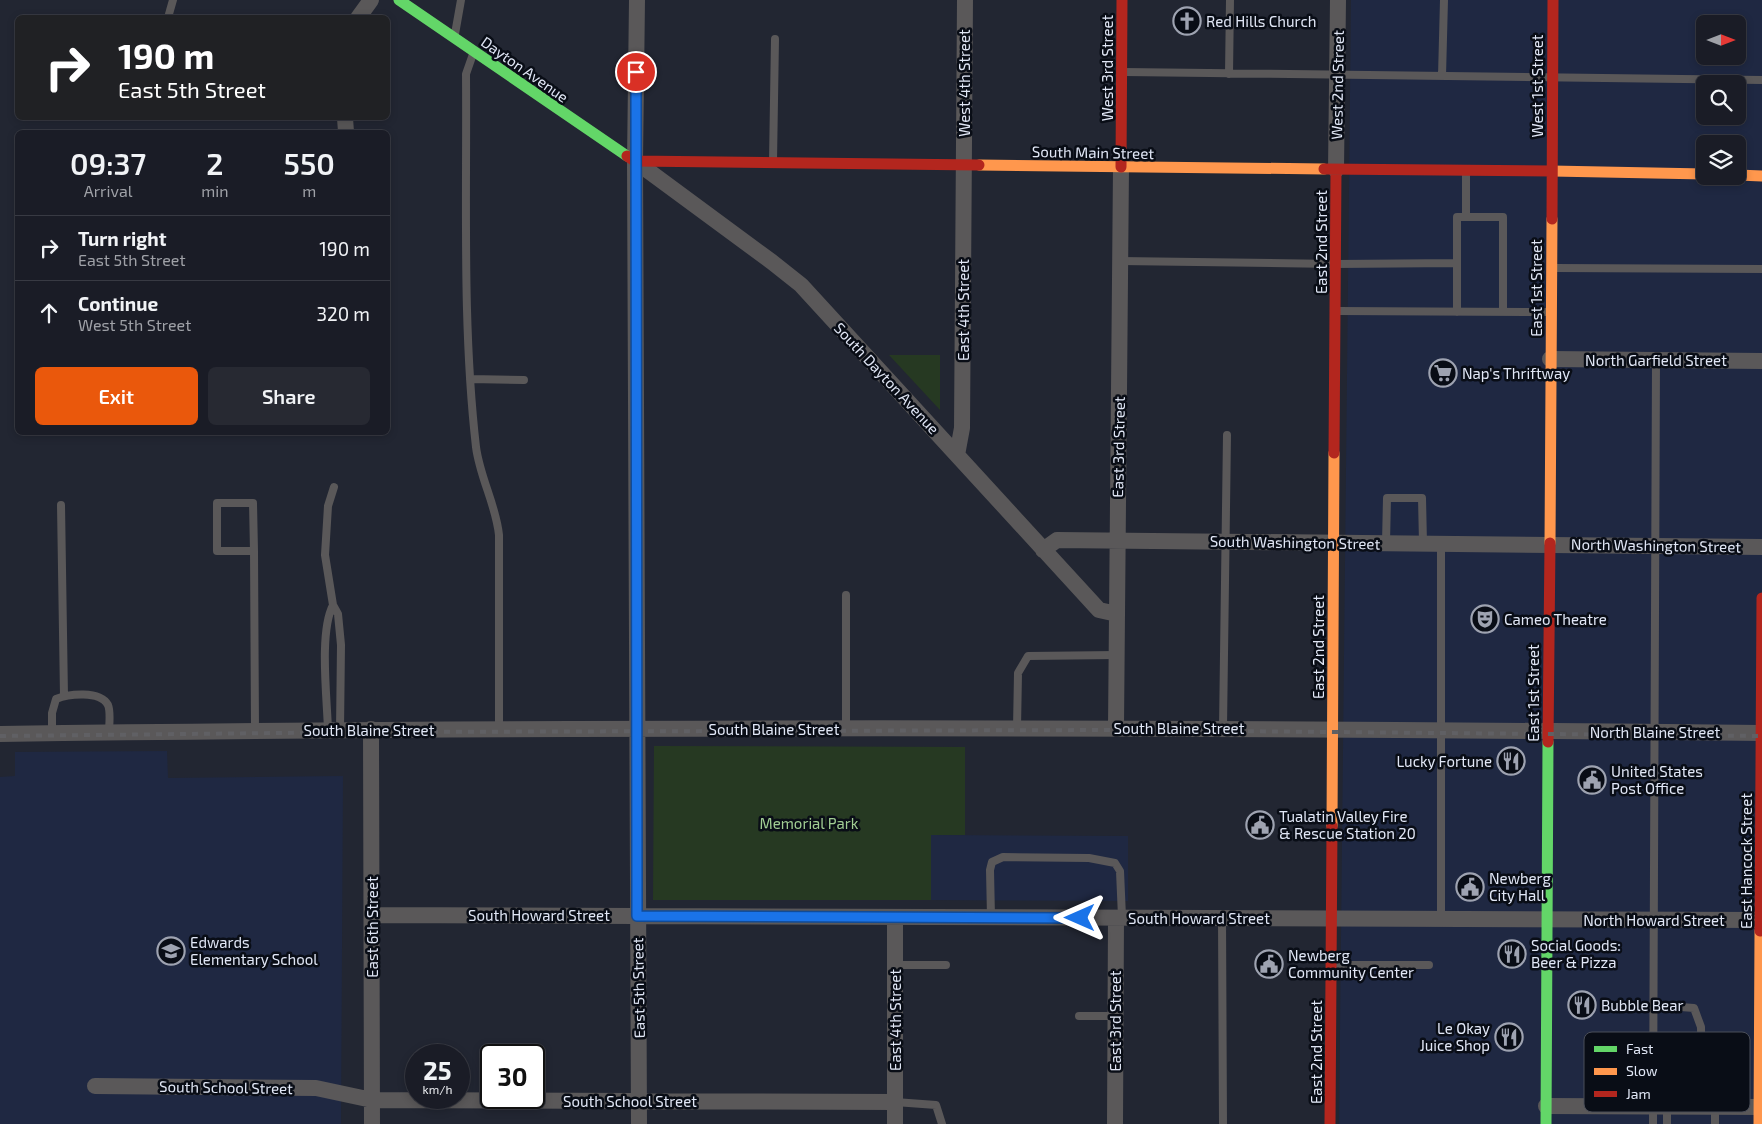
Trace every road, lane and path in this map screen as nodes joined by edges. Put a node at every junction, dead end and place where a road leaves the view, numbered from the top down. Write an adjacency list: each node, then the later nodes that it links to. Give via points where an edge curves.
1 (173, 0): 12 (lane)
2 (371, 0): 13 (street)
3 (399, 0): 14 (street, Dayton Avenue)
4 (460, 0): 14 (lane)
5 (637, 0): 23 (street, East 5th Street)
6 (965, 0): 25 (street, West 4th Street)
7 (1122, 0): 17 (street, West 3rd Street)
8 (1230, 0): 18 (lane)
9 (1338, 0): 19 (street, West 2nd Street)
10 (1444, 0): 20 (lane)
11 (1553, 0): 21 (street, West 1st Street)
12 (169, 14)
13 (360, 15)
14 (455, 38): 16 (street, Dayton Avenue)
15 (775, 39): 24 (lane)
16 (474, 52): 23 (street, Dayton Avenue); 46 (lane, via 466,74)
17 (1122, 72): 18 (lane); 26 (street, West 3rd Street)
18 (1229, 74): 19 (lane)
19 (1337, 75): 20 (lane); 27 (street, West 2nd Street)
20 (1442, 76): 21 (lane)
21 (1552, 78): 22 (lane); 29 (street, West 1st Street)
22 (1762, 80)
23 (635, 161): 24 (street, South Main Street); 49 (street, South Dayton Avenue, via 800,285); 75 (street, East 5th Street)
24 (772, 163): 25 (street, South Main Street)
25 (964, 165): 26 (street, South Main Street); 49 (street, East 4th Street, via 962,428)
26 (1121, 167): 27 (street, South Main Street); 34 (street, East 3rd Street)
27 (1336, 170): 28 (street, South Main Street); 35 (street, East 2nd Street)
28 (1466, 171): 29 (street, South Main Street); 33 (lane)
29 (1552, 171): 30 (street, South Main Street); 37 (street, East 1st Street)
30 (1696, 174)
31 (1746, 175): 32 (street)
32 (1762, 176)
33 (1466, 217): 36 (lane, via 1457,217); 41 (lane, via 1503,217)
34 (1120, 260): 35 (lane); 52 (street, East 3rd Street)
35 (1336, 264): 36 (lane); 39 (street, East 2nd Street)
36 (1456, 264): 40 (lane)
37 (1551, 268): 38 (lane); 42 (street, East 1st Street)
38 (1762, 269)
39 (1336, 312): 40 (lane); 54 (street, East 2nd Street)
40 (1457, 312): 41 (lane)
41 (1503, 312): 42 (lane)
42 (1551, 312): 43 (street, East 1st Street)
43 (1550, 359): 44 (street, North Garfield Street); 58 (street, East 1st Street)
44 (1656, 360): 45 (street, North Garfield Street); 59 (lane)
45 (1762, 361)
46 (470, 379): 47 (lane); 74 (lane, via 480,472 499,535)
47 (524, 380)
48 (1227, 435): 53 (lane)
49 (958, 455): 61 (street, South Dayton Avenue)
50 (334, 487): 65 (lane, via 325,527 325,555)
51 (61, 504): 68 (lane)
52 (1118, 540): 53 (street, South Washington Street); 61 (street, South Washington Street, via 1057,540); 66 (street, East 3rd Street)
53 (1226, 541): 54 (street, South Washington Street); 72 (lane)
54 (1334, 542): 55 (street, South Washington Street); 76 (street, East 2nd Street)
55 (1386, 543): 56 (street, South Washington Street); 56 (lane, via 1387,498 1422,498)
56 (1423, 543): 57 (street, South Washington Street)
57 (1441, 543): 58 (street, South Washington Street); 78 (lane)
58 (1549, 544): 59 (street, North Washington Street); 81 (street, East 1st Street)
59 (1655, 545): 60 (street, North Washington Street); 82 (lane)
60 (1762, 547)
61 (1043, 550): 66 (street, South Dayton Avenue, via 1099,610)
62 (254, 551): 62 (lane, via 253,503 216,503 217,551); 79 (lane)
63 (846, 595): 70 (lane)
64 (1762, 598): 84 (street, East Hancock Street)
65 (333, 605): 77 (lane, via 338,614 341,645); 77 (lane, via 327,616 326,638)
66 (1117, 614): 67 (street, East 3rd Street)
67 (1116, 655): 69 (street, East 3rd Street); 71 (lane, via 1028,656 1018,673)
68 (64, 696): 80 (lane, via 103,699 108,706); 83 (lane, via 56,699)
69 (1116, 727): 71 (street, South Blaine Street); 72 (street, South Blaine Street)
70 (846, 728): 71 (street, South Blaine Street); 75 (street, South Blaine Street)
71 (1016, 728)
72 (1223, 728): 76 (street, South Blaine Street)
73 (371, 729): 74 (street, South Blaine Street); 77 (street, South Blaine Street); 87 (street, East 6th Street)
74 (499, 729): 75 (street, South Blaine Street)
75 (637, 729): 88 (street, East 5th Street)
76 (1332, 729): 78 (street, South Blaine Street); 93 (street, East 2nd Street)
77 (334, 730): 79 (street, South Blaine Street)
78 (1441, 730): 81 (street, South Blaine Street); 94 (lane)
79 (255, 731): 80 (street, South Blaine Street)
80 (108, 732): 83 (street, South Blaine Street)
81 (1548, 732): 82 (street, North Blaine Street); 95 (street, East 1st Street)
82 (1656, 732): 84 (street, North Blaine Street); 96 (lane)
83 (52, 733): 85 (street, South Blaine Street)
84 (1762, 733): 86 (street, East Hancock Street)
85 (0, 734)
86 (1761, 820): 97 (street, East Hancock Street)
87 (372, 914): 88 (street, South Howard Street); 109 (street, East 6th Street)
88 (637, 916): 89 (street, South Howard Street); 110 (street, East 5th Street)
89 (895, 917): 90 (street, South Howard Street); 98 (street, East 4th Street)
90 (991, 917): 91 (street, South Howard Street); 91 (lane, via 990,870 992,862 1004,857 1089,858 1115,863 1120,871)
91 (1119, 917): 92 (street, South Howard Street); 104 (street, East 3rd Street)
92 (1222, 918): 93 (street, South Howard Street); 123 (lane)
93 (1332, 919): 94 (street, South Howard Street); 100 (street, East 2nd Street)
94 (1441, 919): 95 (street, South Howard Street)
95 (1547, 920): 96 (street, North Howard Street); 112 (street, East 1st Street)
96 (1655, 920): 97 (street, North Howard Street); 102 (lane)
97 (1761, 920): 107 (street, East Hancock Street)
98 (895, 965): 99 (lane); 111 (street, East 4th Street)
99 (946, 965)
100 (1331, 965): 101 (lane); 124 (street, East 2nd Street)
101 (1429, 966)
102 (1654, 1005): 105 (lane); 106 (lane, via 1694,1008)
103 (1079, 1016): 104 (lane)
104 (1115, 1016): 122 (street, East 3rd Street)
105 (1656, 1032)
106 (1701, 1032)
107 (1761, 1038): 114 (street, East Hancock Street)
108 (95, 1086): 109 (street, South School Street, via 316,1088)
109 (372, 1100): 110 (street, South School Street); 118 (street, East 6th Street)
110 (639, 1101): 111 (street, South School Street); 119 (street, East 5th Street)
111 (895, 1102): 120 (street, East 4th Street); 121 (lane, via 936,1105)
112 (1546, 1106): 113 (street); 125 (street, East 1st Street)
113 (1584, 1106)
114 (1761, 1107): 129 (street, East Hancock Street)
115 (1658, 1112): 126 (lane)
116 (1662, 1112): 127 (lane)
117 (1710, 1112): 128 (lane)
118 (372, 1124)
119 (639, 1124)
120 (895, 1124)
121 (942, 1124)
122 (1115, 1124)
123 (1223, 1124)
124 (1330, 1124)
125 (1546, 1124)
126 (1652, 1124)
127 (1667, 1124)
128 (1714, 1124)
129 (1759, 1124)

